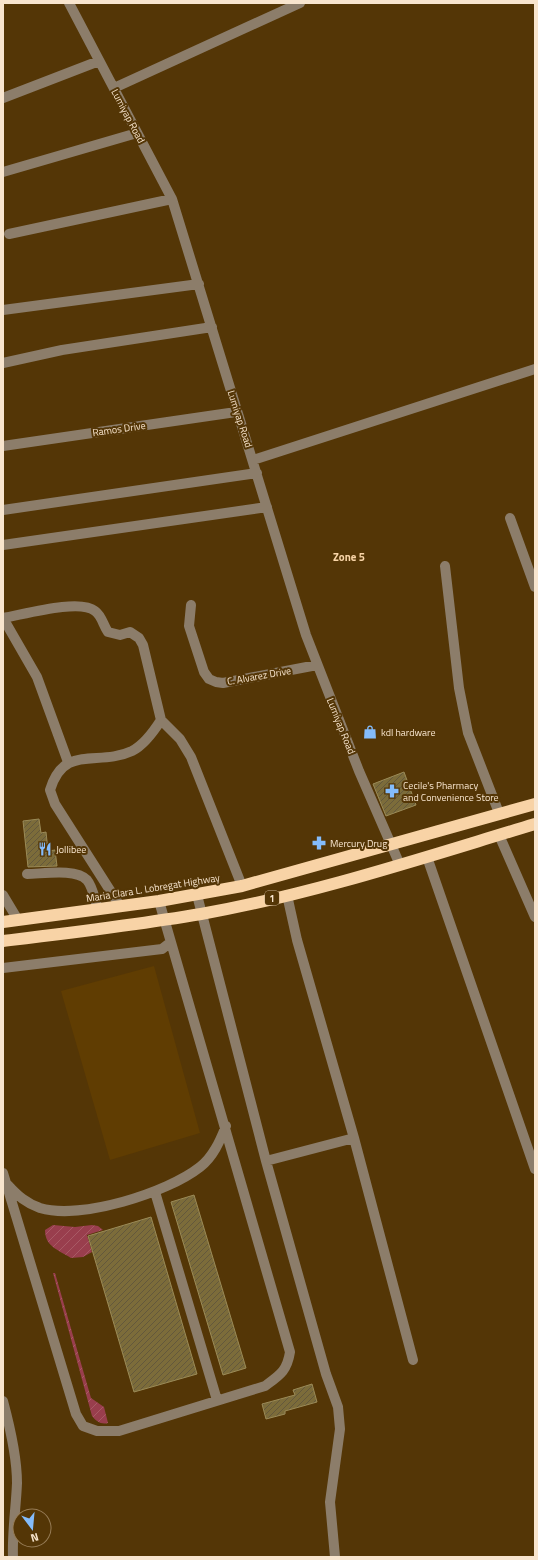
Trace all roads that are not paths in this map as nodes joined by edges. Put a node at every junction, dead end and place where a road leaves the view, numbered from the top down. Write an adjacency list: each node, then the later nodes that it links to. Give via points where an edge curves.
1 (69, 3): 3 (street, Lumiyap Road)
2 (300, 3): 4 (street)
3 (99, 61): 4 (street, Lumiyap Road); 5 (street)
4 (114, 88): 6 (street, Lumiyap Road)
5 (3, 98)
6 (137, 133): 7 (street); 8 (street, Lumiyap Road)
7 (3, 172)
8 (172, 200): 9 (street); 10 (street, Lumiyap Road)
9 (9, 234)
10 (199, 284): 11 (street); 12 (street, Lumiyap Road)
11 (3, 310)
12 (212, 327): 13 (street, via 62,350); 15 (street, Lumiyap Road)
13 (3, 363)
14 (535, 369): 17 (street)
15 (236, 412): 16 (street, Ramos Drive); 17 (street, Lumiyap Road)
16 (3, 446)
17 (253, 460): 18 (street, Lumiyap Road)
18 (257, 473): 19 (street, Lumiyap Road); 20 (street)
19 (267, 507): 22 (street); 27 (street, Lumiyap Road)
20 (3, 510)
21 (510, 518): 24 (street)
22 (3, 545)
23 (445, 566): 31 (street, via 459,688 468,733)
24 (535, 587)
25 (191, 605): 27 (street, C. Alvarez Drive, via 189,626 204,672 209,679 223,683)
26 (3, 618): 28 (street, via 82,606 96,611 108,632 120,635 130,632 135,634 143,645); 29 (street, via 37,677)
27 (317, 665): 34 (street, Lumiyap Road, via 359,771)
28 (161, 720): 29 (street, via 152,733 133,751 116,756 75,759); 38 (street, via 180,739 191,757)
29 (68, 762): 43 (street, via 52,784 51,796)
30 (535, 804): 31 (highway, Maria Clara L. Lobregat Highway / 1)
31 (499, 813): 34 (highway, Maria Clara L. Lobregat Highway / 1)
32 (535, 824): 33 (highway, 1)
33 (499, 835): 35 (highway, 1); 46 (street)
34 (392, 844): 36 (street, Lumiyap Road); 38 (highway, Maria Clara L. Lobregat Highway / 1)
35 (427, 857): 36 (highway, 1); 56 (street)
36 (400, 865): 41 (highway, 1)
37 (27, 874): 44 (street, via 60,873 82,877 88,881)
38 (242, 886): 40 (highway, Maria Clara L. Lobregat Highway / 1)
39 (3, 895): 48 (street)
40 (197, 895): 42 (highway, Maria Clara L. Lobregat Highway / 1); 45 (street)
41 (287, 895): 45 (highway, 1); 54 (street, via 297,940)
42 (159, 902): 43 (highway, Maria Clara L. Lobregat Highway / 1); 47 (street)
43 (120, 906): 44 (highway, Maria Clara L. Lobregat Highway / 1)
44 (98, 909): 48 (highway, Maria Clara L. Lobregat Highway / 1)
45 (202, 913): 47 (highway, 1); 55 (street)
46 (535, 917)
47 (164, 919): 50 (highway, 1); 51 (street)
48 (18, 920): 49 (highway, Maria Clara L. Lobregat Highway / 1)
49 (3, 922)
50 (3, 941)
51 (171, 942): 52 (street, via 162,949); 53 (street)
52 (3, 968)
53 (226, 1126): 59 (street, via 218,1146 200,1167); 61 (street, via 290,1352 288,1364 282,1374 265,1386)
54 (354, 1138): 55 (street); 60 (street)
55 (266, 1161): 65 (street, via 326,1374 338,1407 340,1429 330,1502)
56 (535, 1168)
57 (3, 1173): 58 (street)
58 (6, 1184): 59 (street, via 21,1200 41,1208 75,1211 125,1202); 61 (street, via 76,1414 82,1426 97,1431 119,1431)
59 (155, 1192): 61 (street)
60 (413, 1360)
61 (218, 1400)
62 (3, 1401): 63 (street)
63 (7, 1435): 64 (street, via 14,1452 17,1483)
64 (13, 1557)
65 (335, 1557)

